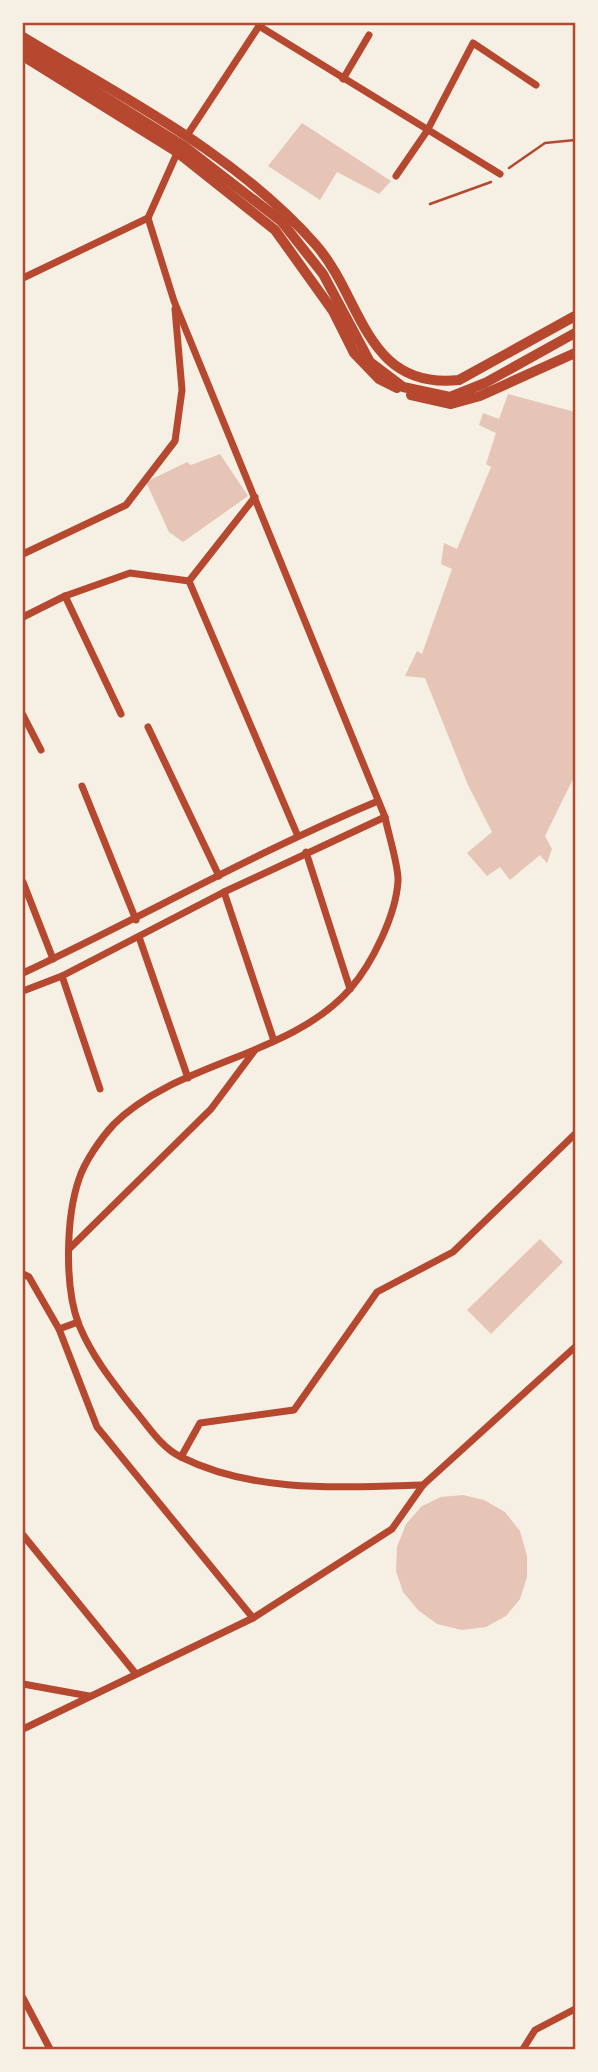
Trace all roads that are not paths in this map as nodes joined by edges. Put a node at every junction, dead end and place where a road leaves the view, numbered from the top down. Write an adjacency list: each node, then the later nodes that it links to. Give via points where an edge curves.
1 (260, 24): 6 (street); 9 (street)
2 (369, 35): 6 (street)
3 (23, 37): 9 (main road)
4 (23, 46): 17 (main road, via 117,102 240,187 281,222 323,274 370,362 404,387 450,397)
5 (23, 56): 10 (main road)
6 (343, 79): 8 (street)
7 (536, 85): 8 (street, via 473,43)
8 (427, 131): 11 (street); 12 (street)
9 (187, 136): 10 (street); 16 (main road, via 286,212 318,248 348,293 377,351 406,373 442,382 459,380)
10 (177, 152): 13 (street); 18 (main road, via 275,230 333,311 354,353 379,379 414,396 451,404 480,396)
11 (500, 174)
12 (396, 176)
13 (148, 218): 14 (street); 15 (street)
14 (23, 278)
15 (174, 301): 19 (street); 20 (street, via 182,390 175,441 126,505)
16 (575, 316)
17 (575, 333)
18 (575, 353)
19 (255, 497): 21 (street); 29 (street)
20 (23, 554)
21 (189, 581): 22 (street, via 130,572); 31 (street)
22 (65, 596): 23 (street); 24 (street)
23 (23, 617)
24 (121, 713)
25 (23, 715): 27 (street)
26 (148, 727): 33 (street)
27 (41, 750)
28 (82, 786): 36 (street)
29 (378, 801): 30 (street); 31 (street)
30 (385, 817): 32 (street); 41 (street, via 398,879 391,916)
31 (298, 834): 33 (street)
32 (306, 852): 35 (street); 41 (street)
33 (219, 876): 36 (street)
34 (23, 882): 38 (street)
35 (224, 892): 37 (street); 43 (street)
36 (136, 920): 38 (street)
37 (139, 937): 40 (street); 45 (street)
38 (53, 959): 39 (street)
39 (23, 973)
40 (62, 976): 42 (street); 46 (street)
41 (350, 989): 43 (street, via 309,1024)
42 (23, 991)
43 (274, 1041): 44 (street)
44 (256, 1049): 45 (street); 48 (street, via 211,1109)
45 (188, 1079): 48 (street, via 144,1102 115,1124 96,1149 79,1178 70,1219)
46 (100, 1089)
47 (575, 1134): 53 (street, via 453,1252 377,1292 294,1410 200,1423)
48 (70, 1248): 50 (street)
49 (23, 1274): 51 (street)
50 (78, 1322): 51 (street); 53 (street, via 98,1364 163,1445)
51 (59, 1329): 56 (street, via 97,1427)
52 (575, 1347): 54 (street)
53 (181, 1457): 54 (street, via 251,1481 324,1488)
54 (423, 1485): 56 (street, via 392,1529)
55 (23, 1535): 57 (street)
56 (253, 1618): 57 (street)
57 (136, 1674): 59 (street)
58 (23, 1684): 59 (street)
59 (89, 1696): 60 (street)
60 (23, 1729)
61 (23, 1998): 63 (street)
62 (575, 2009): 64 (street, via 535,2030)
63 (50, 2049)
64 (523, 2049)

